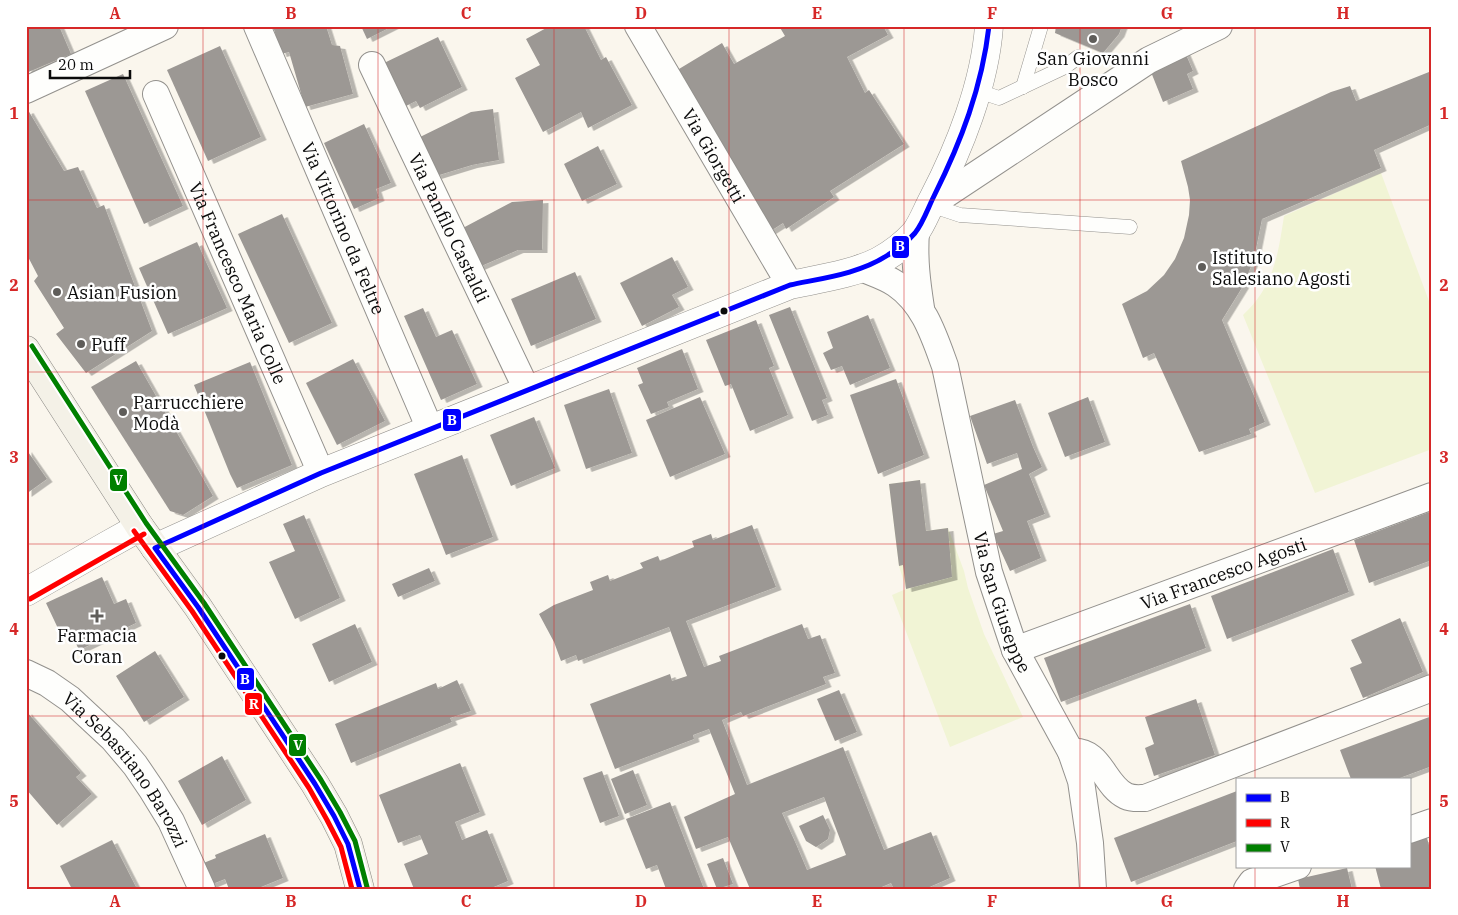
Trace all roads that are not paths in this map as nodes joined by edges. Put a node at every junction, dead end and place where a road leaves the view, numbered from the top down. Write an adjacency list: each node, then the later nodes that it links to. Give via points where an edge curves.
1 (165, 26): 10 (street)
2 (257, 26): 21 (street, Via Vittorino da Feltre)
3 (638, 26): 17 (street, Via Giorgetti)
4 (989, 26): 11 (street, via 988,48)
5 (1040, 26): 9 (lane)
6 (1218, 26): 13 (street, via 1149,60)
7 (1078, 57): 9 (lane, via 1065,68)
8 (372, 65): 20 (street, Via Panfilo Castaldi)
9 (1023, 87): 11 (lane, via 999,98)
10 (26, 90)
11 (978, 91): 13 (street, via 955,153)
12 (156, 94): 22 (street, Via Francesco Maria Colle)
13 (930, 205): 14 (lane, via 960,215); 15 (street)
14 (1130, 227)
15 (916, 232): 16 (street, via 879,261); 18 (street, Via San Giuseppe, via 916,276)
16 (861, 268): 17 (street); 18 (street, Via San Giuseppe, via 895,284)
17 (790, 285): 20 (street)
18 (921, 308): 26 (street, Via San Giuseppe, via 945,366 987,568)
19 (26, 350): 24 (main road)
20 (527, 390): 21 (street)
21 (430, 429): 22 (street)
22 (321, 473): 24 (street)
23 (1432, 496): 26 (street, Via Francesco Agosti)
24 (147, 538): 25 (street, via 106,546); 34 (main road, via 198,607 315,784 348,844)
25 (26, 592)
26 (1015, 650): 29 (street, Via San Giuseppe)
27 (26, 672): 33 (street, Via Sebastiano Barozzi, via 70,699 113,739 135,765 171,821)
28 (1432, 688): 29 (street, via 1145,798 1127,797 1119,792 1089,755)
29 (1071, 752): 35 (street, Via San Giuseppe, via 1081,781)
30 (1432, 822): 31 (street)
31 (1410, 830)
32 (1292, 868): 36 (street, via 1252,882)
33 (202, 889)
34 (360, 889)
35 (1094, 889)
36 (1247, 889)

